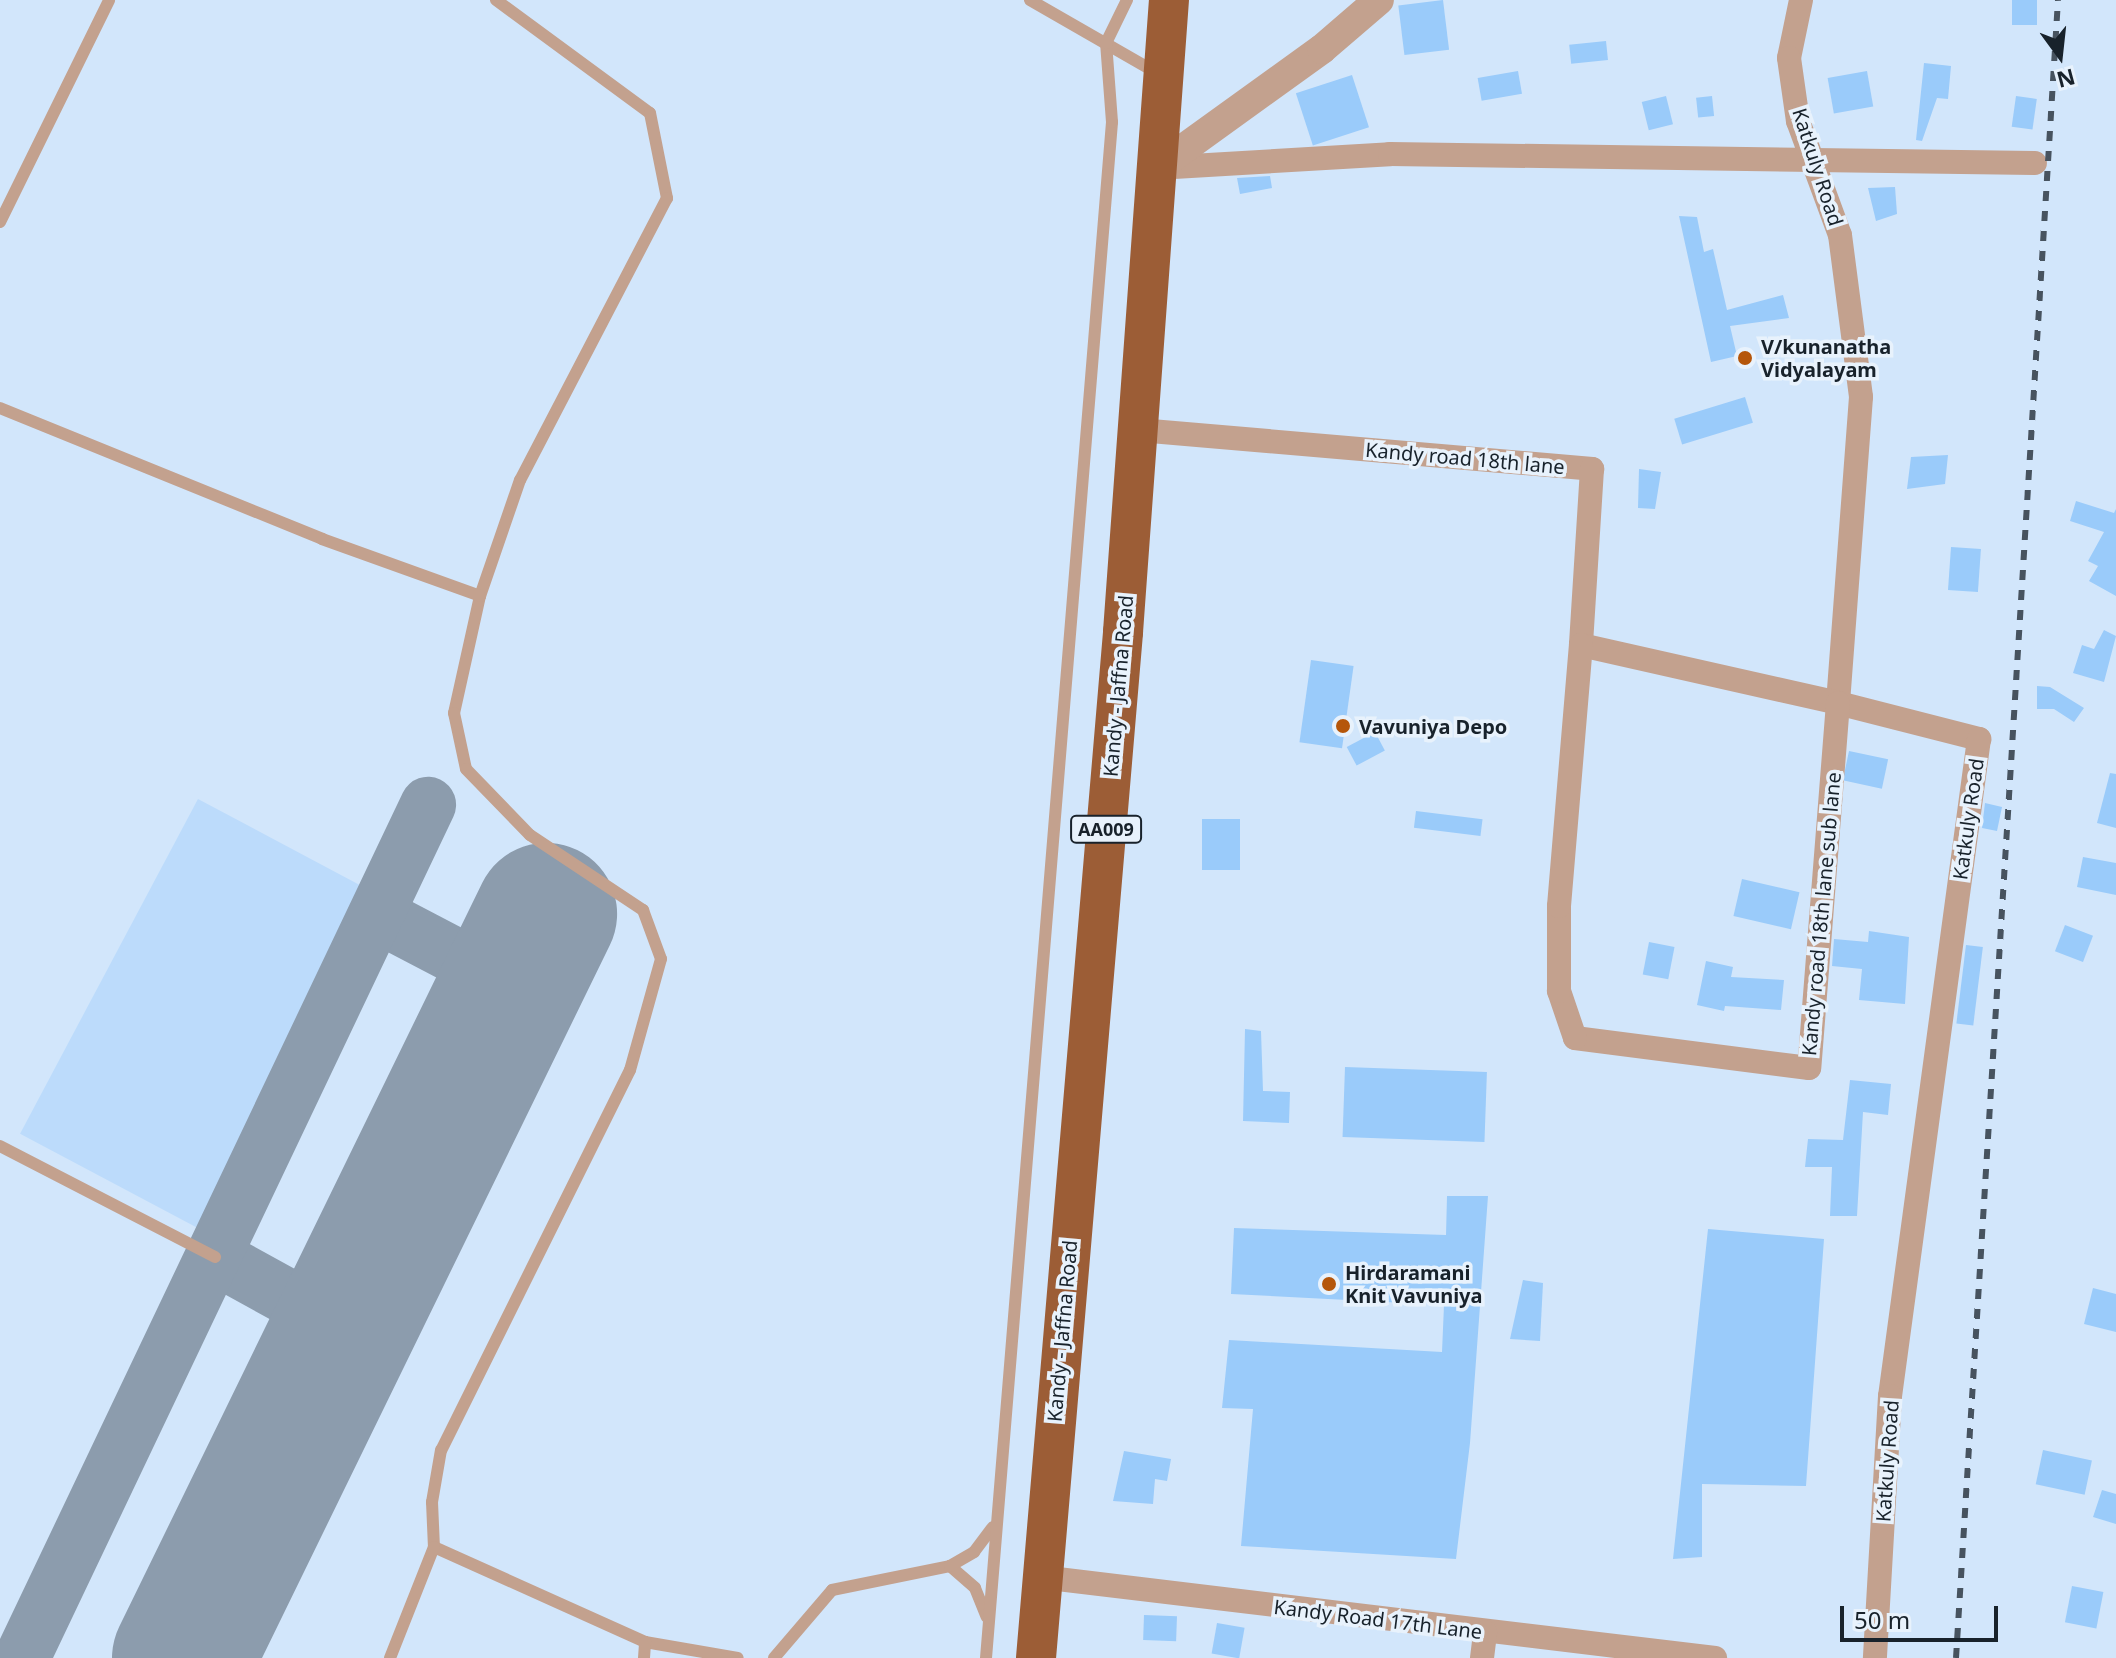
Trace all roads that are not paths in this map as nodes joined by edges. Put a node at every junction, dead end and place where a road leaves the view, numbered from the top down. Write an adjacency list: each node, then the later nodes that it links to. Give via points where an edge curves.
1 (109, 0): 13 (lane)
2 (496, 0): 16 (lane, via 650,113 667,198 520,480)
3 (1030, 0): 8 (lane)
4 (1127, 0): 8 (lane)
5 (1169, 0): 9 (highway, Kandy - Jaffna Road / AA009)
6 (1379, 0): 12 (street, via 1322,49)
7 (1801, 0): 10 (street, Katkuly Road, via 1789,58 1798,121)
8 (1106, 43): 9 (lane); 21 (lane, via 1112,122)
9 (1164, 77): 12 (highway, Kandy - Jaffna Road / AA009)
10 (1812, 158): 11 (street); 12 (street, via 1390,154); 18 (street, Katkuly Road, via 1840,235 1861,397)
11 (2035, 163)
12 (1157, 168): 15 (highway, Kandy - Jaffna Road / AA009)
13 (0, 222)
14 (0, 408): 16 (lane, via 308,533)
15 (1139, 430): 17 (street, Kandy road 18th lane, via 1592,469); 24 (highway, Kandy - Jaffna Road / AA009)
16 (480, 596): 22 (lane, via 454,713 466,769 530,835 643,910 661,959 630,1070 441,1450 432,1502)
17 (1581, 645): 18 (street); 18 (street, Kandy road 18th lane sub lane, via 1559,906 1559,991 1575,1038 1809,1068)
18 (1838, 703): 36 (street, Katkuly Road, via 1979,739 1890,1396)
19 (0, 1146): 20 (lane)
20 (215, 1257)
21 (994, 1526): 23 (lane, via 974,1552); 25 (lane)
22 (434, 1547): 27 (lane); 28 (lane)
23 (950, 1566): 25 (lane, via 975,1588); 31 (lane, via 832,1590)
24 (1041, 1577): 26 (street, Kandy Road 17th Lane); 33 (highway, Kandy - Jaffna Road / AA009)
25 (989, 1620): 32 (lane)
26 (1485, 1632): 34 (street); 35 (street, Kandy Road 17th Lane)
27 (645, 1642): 29 (lane); 30 (lane)
28 (390, 1658)
29 (644, 1658)
30 (738, 1658)
31 (774, 1658)
32 (986, 1658)
33 (1036, 1658)
34 (1482, 1658)
35 (1715, 1658)
36 (1875, 1658)

